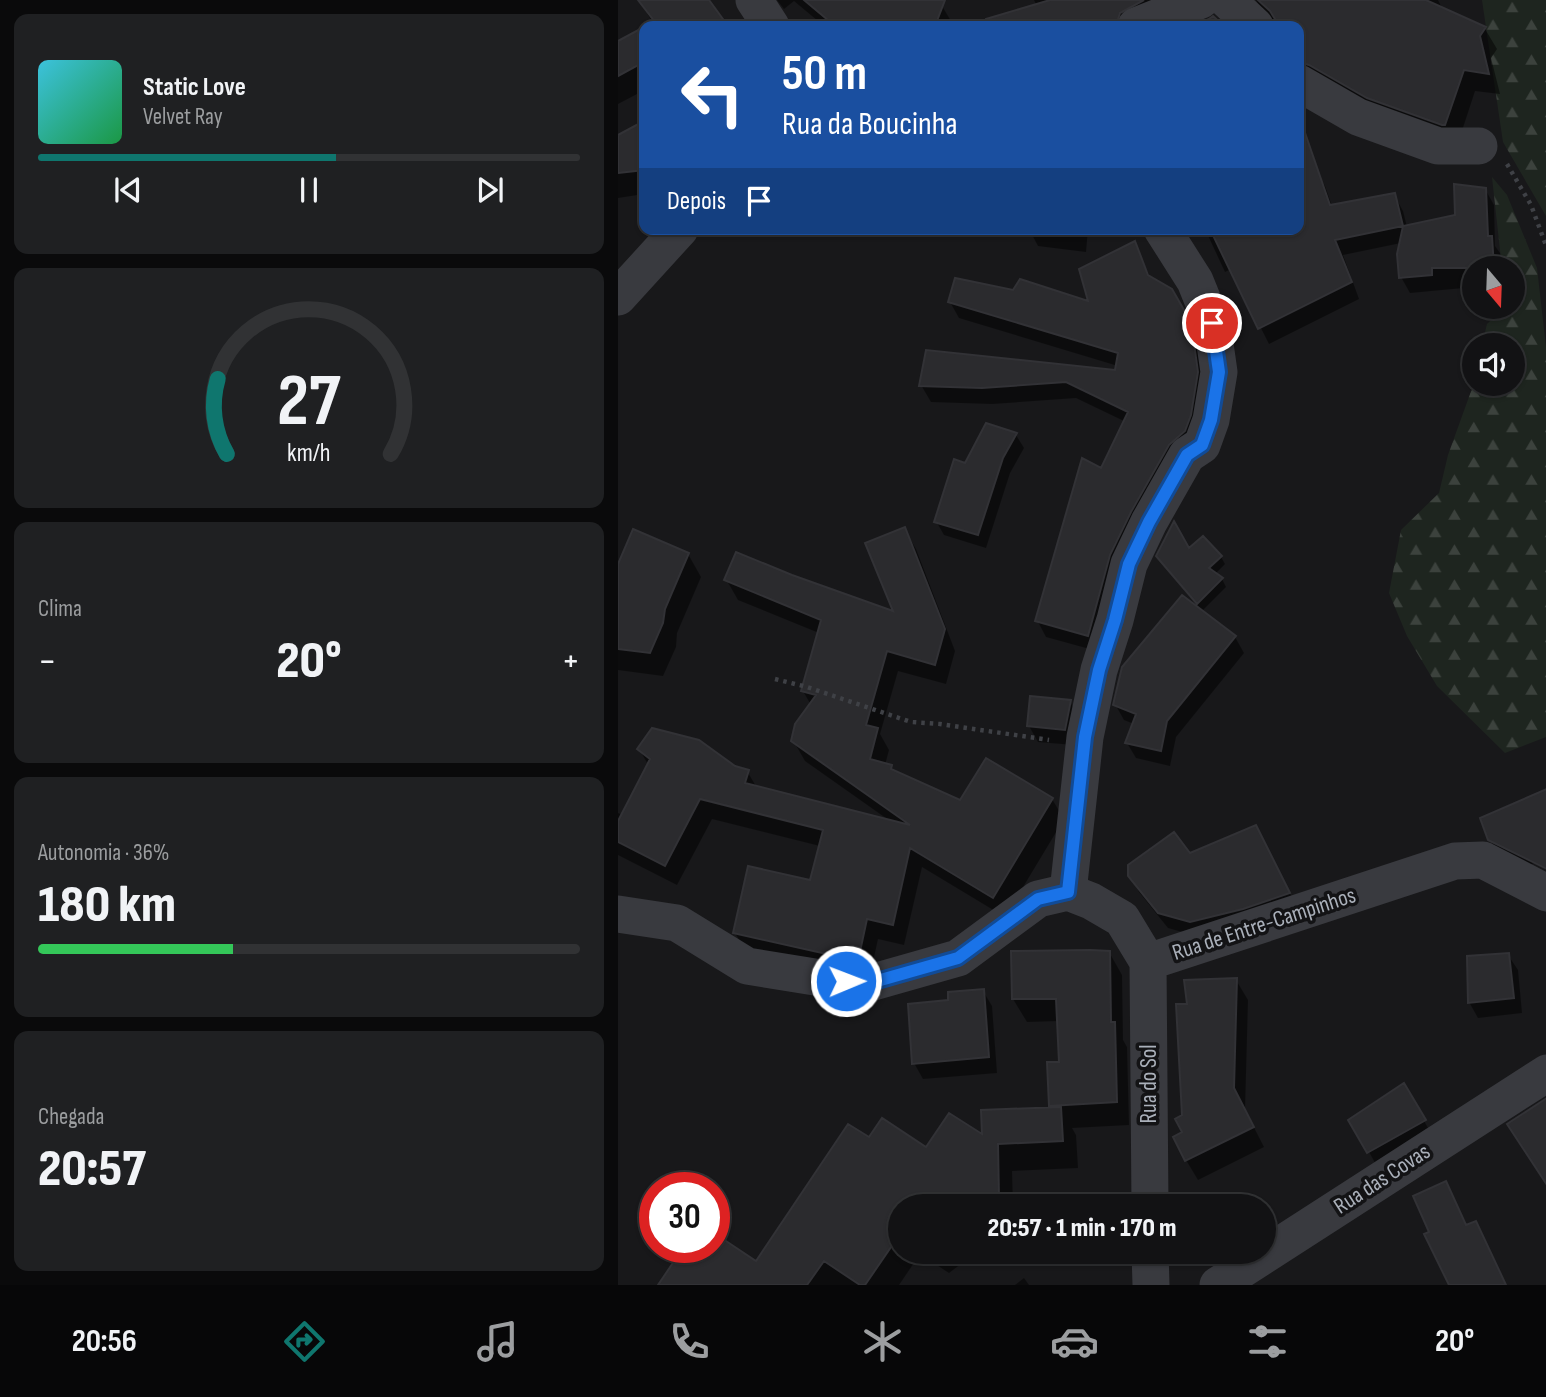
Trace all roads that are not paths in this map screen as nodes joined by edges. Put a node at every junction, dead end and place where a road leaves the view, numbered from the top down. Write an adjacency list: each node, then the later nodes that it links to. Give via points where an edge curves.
1 (754, 0): 4 (street)
2 (1201, 0): 5 (street)
3 (1227, 0): 6 (street)
4 (768, 21)
5 (1148, 21)
6 (1250, 21)
7 (1304, 86): 8 (street, via 1358,117 1438,146)
8 (1478, 146)
9 (675, 235): 11 (street)
10 (1166, 235): 12 (street, via 1195,281 1212,323 1219,372 1202,445 1187,455 1129,564 1093,690)
11 (618, 297)
12 (1068, 892): 14 (street, via 1038,899 958,958 870,983 747,965 677,923); 15 (street, Rua de Entre-Campinhos, via 1122,919)
13 (1546, 893): 15 (street, Rua de Entre-Campinhos, via 1483,860 1455,861)
14 (618, 914)
15 (1148, 962): 17 (street, Rua do Sol)
16 (1546, 1073): 20 (street, Rua das Covas)
17 (1150, 1194)
18 (1150, 1264): 19 (street)
19 (1151, 1285)
20 (1218, 1285)

